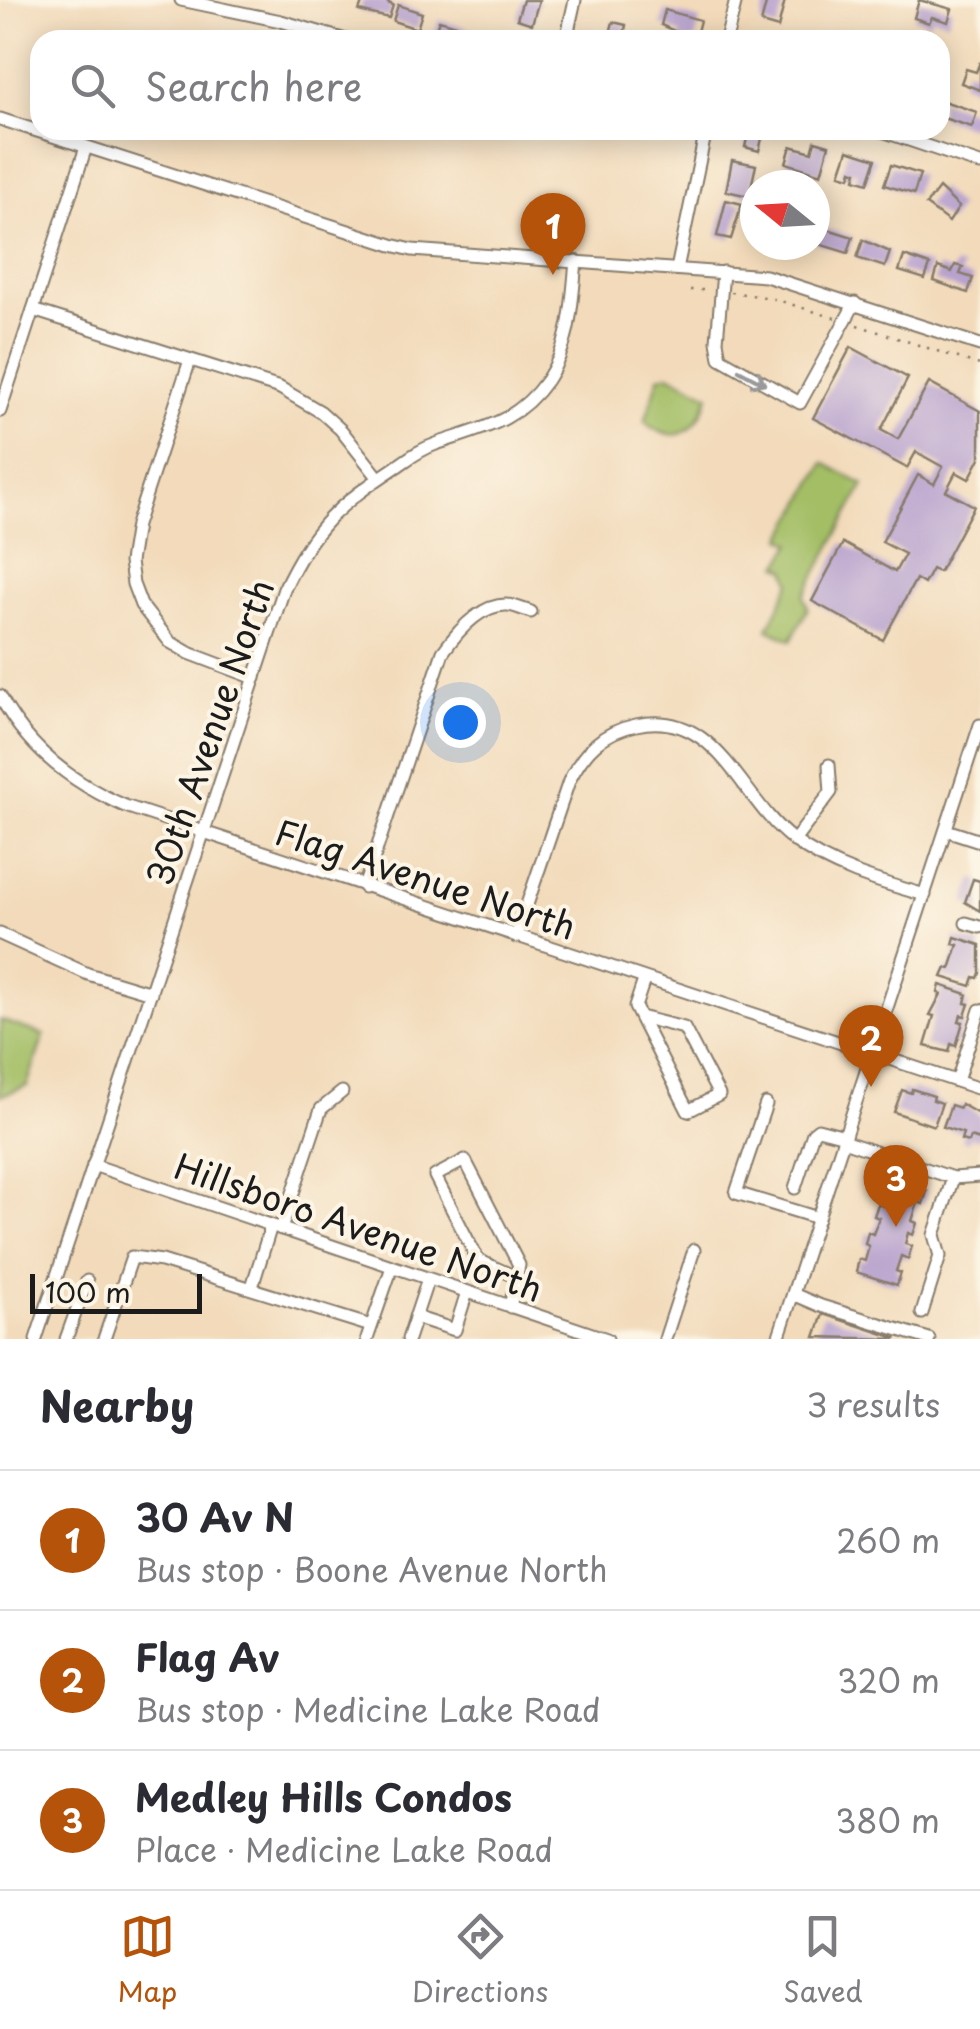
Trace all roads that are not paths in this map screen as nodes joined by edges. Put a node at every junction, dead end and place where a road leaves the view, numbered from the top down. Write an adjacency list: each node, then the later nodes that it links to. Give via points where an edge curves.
1 (181, 0): 4 (street)
2 (576, 0): 6 (street)
3 (736, 0): 7 (street)
4 (220, 4): 5 (street)
5 (312, 30)
6 (568, 30)
7 (728, 30)
8 (0, 120): 9 (street)
9 (30, 129)
10 (64, 140): 13 (street)
11 (704, 140): 16 (street)
12 (909, 140): 14 (street)
13 (86, 147): 15 (street, via 392,246); 19 (street)
14 (980, 164)
15 (576, 261): 16 (street); 23 (street, 30th Avenue North, via 560,354 531,399 487,430 437,444)
16 (677, 269): 17 (street)
17 (723, 272): 18 (street, via 766,276); 18 (street, one-way to 18, via 720,358 800,403)
18 (855, 303): 20 (street)
19 (32, 310): 21 (street); 22 (street)
20 (980, 345)
21 (190, 360): 23 (street, via 298,398 341,430); 25 (street, via 136,525 133,584 170,642)
22 (0, 411)
23 (378, 478): 25 (street, 30th Avenue North, via 339,507 299,558)
24 (531, 612): 33 (street, via 508,604 492,608 470,621 444,652)
25 (255, 678): 30 (street, 30th Avenue North)
26 (0, 696): 30 (street, Flag Avenue North, via 22,732 70,777 124,806)
27 (980, 725): 29 (street)
28 (829, 765): 31 (street, via 831,792)
29 (946, 830): 32 (street); 34 (street)
30 (204, 832): 33 (street, Flag Avenue North); 40 (street, 30th Avenue North)
31 (794, 841): 34 (street, via 827,861); 38 (street, via 695,732 646,723 608,733 569,781)
32 (980, 841)
33 (364, 887): 38 (street, Flag Avenue North)
34 (925, 895): 43 (street)
35 (966, 923): 36 (street)
36 (980, 927)
37 (0, 934): 40 (street, via 88,974)
38 (516, 937): 39 (street, Flag Avenue North)
39 (644, 980): 42 (street, via 635,1007); 43 (street, Flag Avenue North)
40 (151, 993): 49 (street, 30th Avenue North)
41 (980, 1010): 44 (street)
42 (640, 1017): 42 (street, via 688,1111 720,1095 684,1028)
43 (872, 1054): 44 (street, Flag Avenue North); 48 (street)
44 (957, 1081): 45 (street, Flag Avenue North)
45 (980, 1088)
46 (342, 1092): 54 (street, via 320,1109)
47 (766, 1104): 53 (street, via 736,1193)
48 (844, 1139): 51 (street); 52 (street, via 813,1134); 53 (street)
49 (93, 1165): 54 (street, Hillsboro Avenue North); 68 (street, 30th Avenue North)
50 (980, 1176): 51 (street)
51 (953, 1178): 64 (street, via 934,1235 940,1256)
52 (795, 1188)
53 (818, 1218): 62 (street)
54 (276, 1228): 56 (street, Hillsboro Avenue North); 60 (street)
55 (694, 1250): 73 (street)
56 (392, 1267): 58 (street, Hillsboro Avenue North); 66 (street)
57 (518, 1278): 57 (street, via 519,1265 465,1160 435,1176 478,1260); 63 (street)
58 (428, 1279): 61 (street, Hillsboro Avenue North); 65 (street)
59 (87, 1281): 69 (street)
60 (252, 1287): 66 (street); 70 (street, via 132,1256)
61 (467, 1292): 63 (street, Hillsboro Avenue North); 67 (street)
62 (793, 1294): 74 (street); 75 (street)
63 (510, 1307): 72 (street, Hillsboro Avenue North)
64 (922, 1313)
65 (415, 1318): 67 (street); 71 (street)
66 (369, 1333)
67 (453, 1334)
68 (36, 1339)
69 (66, 1339)
70 (104, 1339)
71 (408, 1339)
72 (607, 1339)
73 (665, 1339)
74 (778, 1339)
75 (929, 1339)

